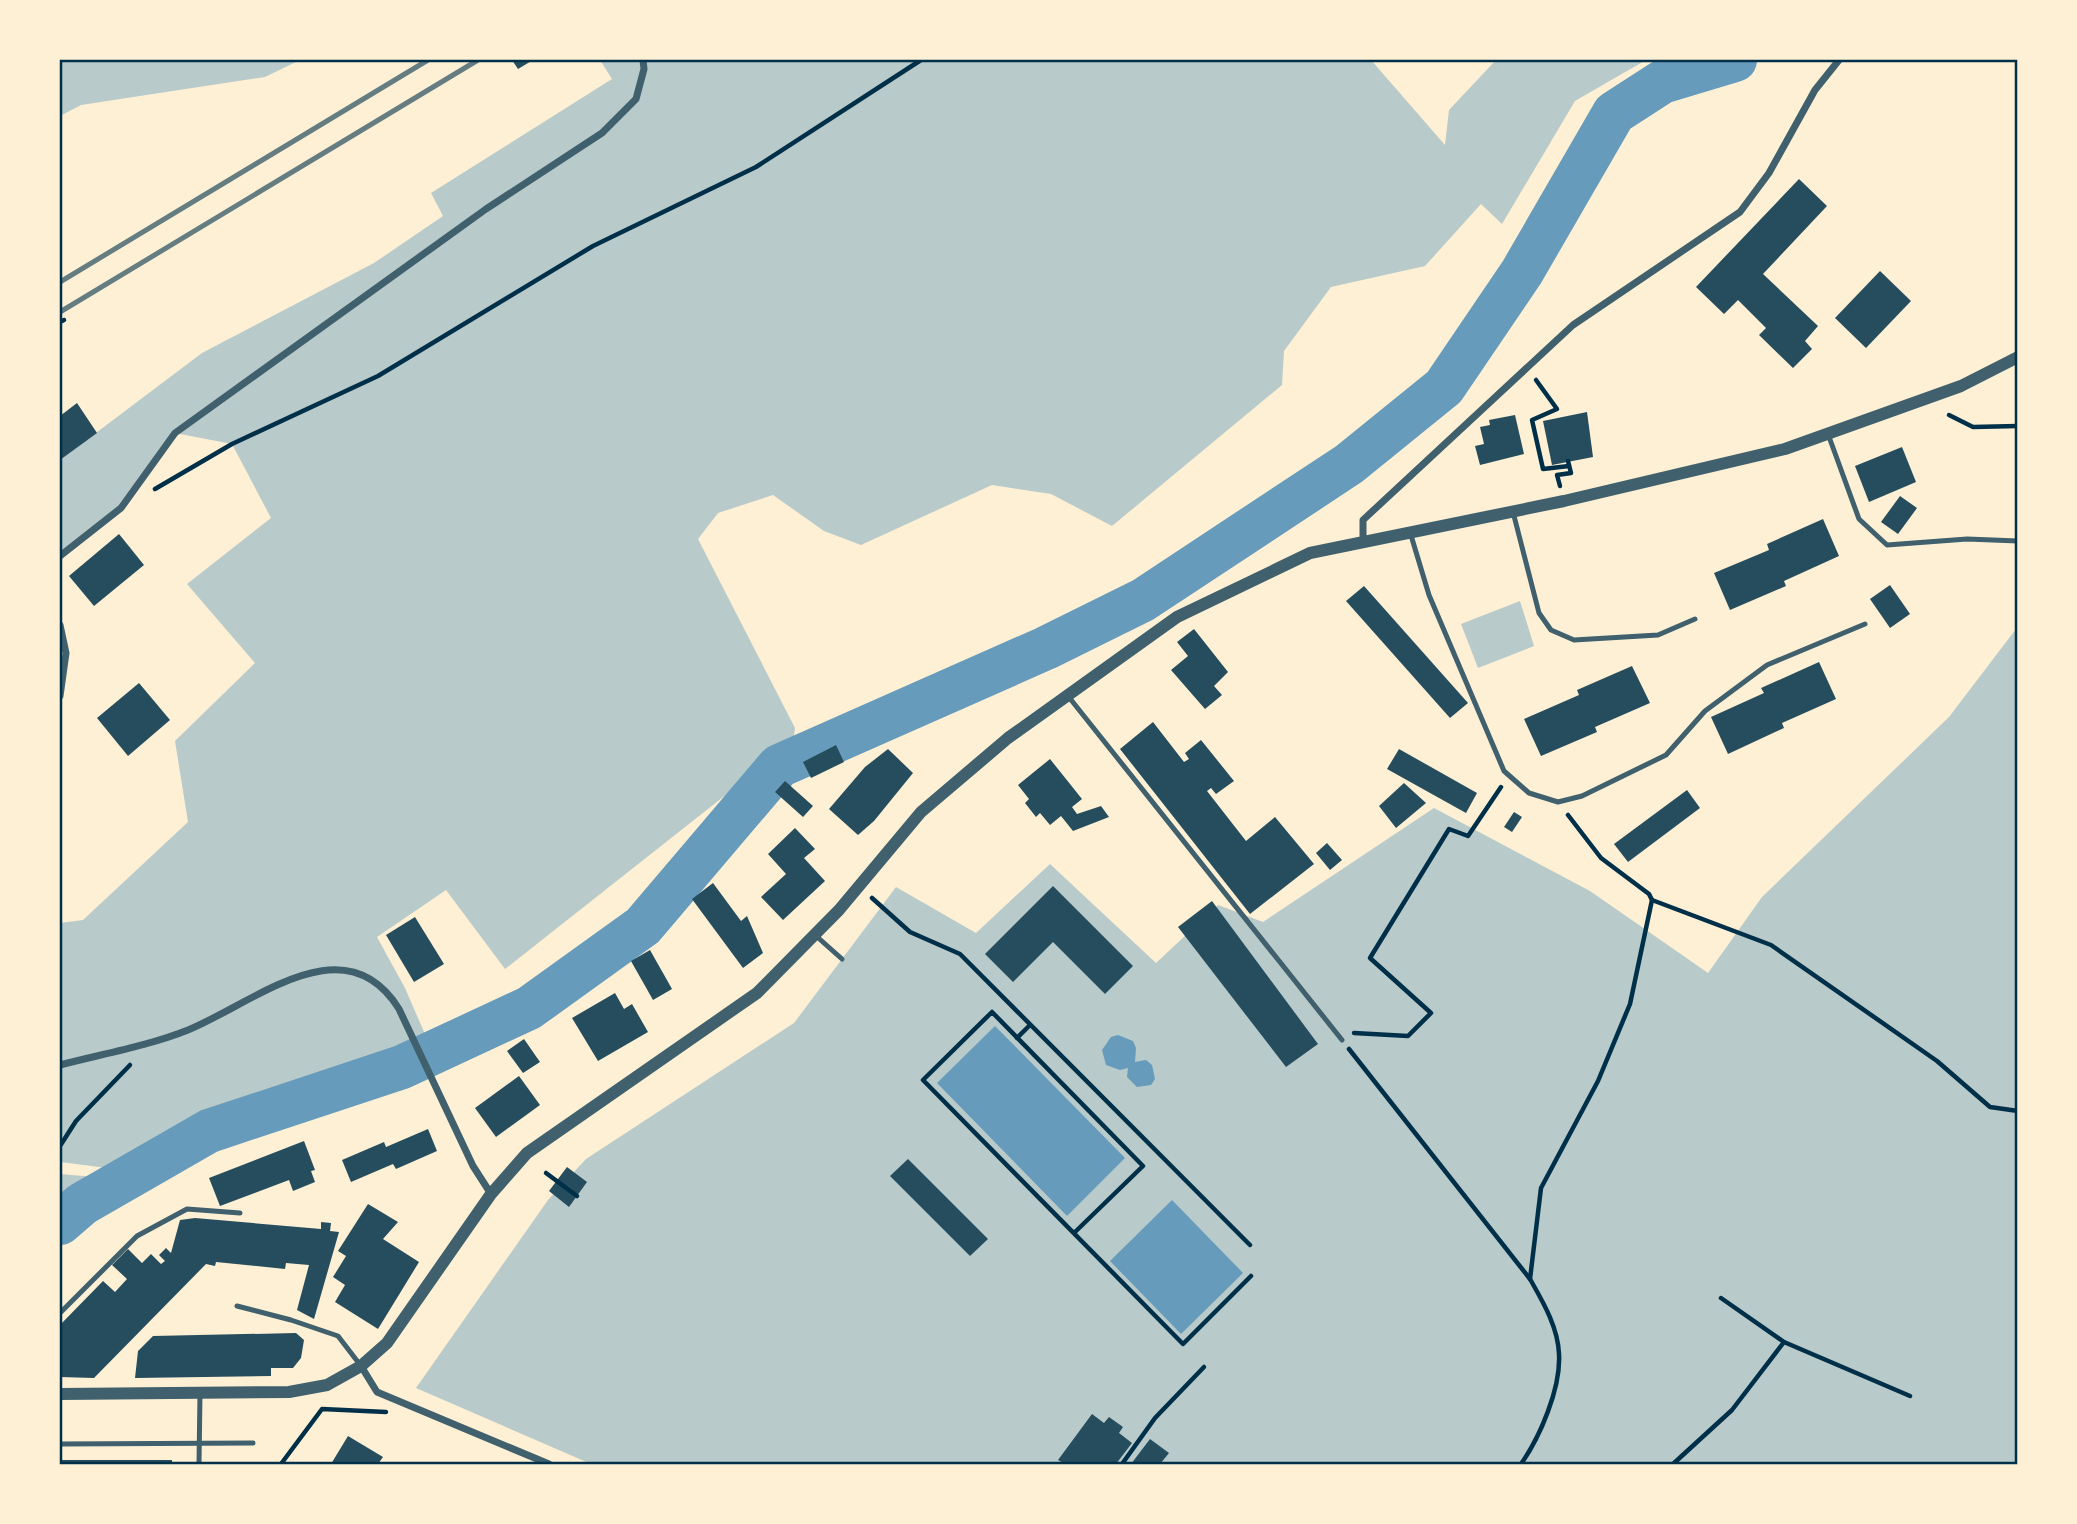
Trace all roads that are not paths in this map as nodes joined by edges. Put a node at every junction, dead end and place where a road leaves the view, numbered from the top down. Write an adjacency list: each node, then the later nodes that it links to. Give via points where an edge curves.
1 (643, 60): 9 (street, via 635,99 602,133 486,209 174,433 121,508)
2 (1839, 60): 7 (street, via 1815,90 1769,173 1740,212 1573,325 1363,520)
3 (2018, 357): 4 (street, via 1961,386)
4 (1828, 434): 5 (street, via 1785,449); 8 (lane, via 1858,519 1887,545 1967,539)
5 (1513, 512): 6 (street); 10 (lane, via 1539,613 1551,630 1574,640 1658,635)
6 (1410, 532): 7 (street); 11 (lane, via 1429,595 1509,775 1529,793 1558,802 1582,796 1666,755 1705,711 1767,665)
7 (1363, 540): 14 (street, via 1310,553 1177,617)
8 (2018, 541)
9 (60, 556)
10 (1695, 619)
11 (1865, 624)
12 (60, 625): 13 (street, via 66,653)
13 (60, 696)
14 (1068, 696): 15 (street, via 1008,738 921,812); 17 (lane)
15 (815, 935): 16 (lane); 19 (street, via 757,993 527,1153)
16 (842, 959)
17 (1342, 1040)
18 (60, 1065): 19 (street, via 186,1031 284,981 325,968 359,973 388,990)
19 (491, 1194): 23 (street, via 387,1343)
20 (240, 1213): 22 (lane, via 187,1209 136,1236)
21 (237, 1306): 23 (lane, via 338,1336)
22 (60, 1313)
23 (360, 1366): 24 (street, via 327,1385 289,1392); 30 (street, via 377,1392)
24 (200, 1393): 25 (street); 26 (lane)
25 (60, 1394)
26 (200, 1443): 27 (lane); 28 (lane); 29 (lane)
27 (253, 1443)
28 (60, 1444)
29 (199, 1465)
30 (549, 1465)

